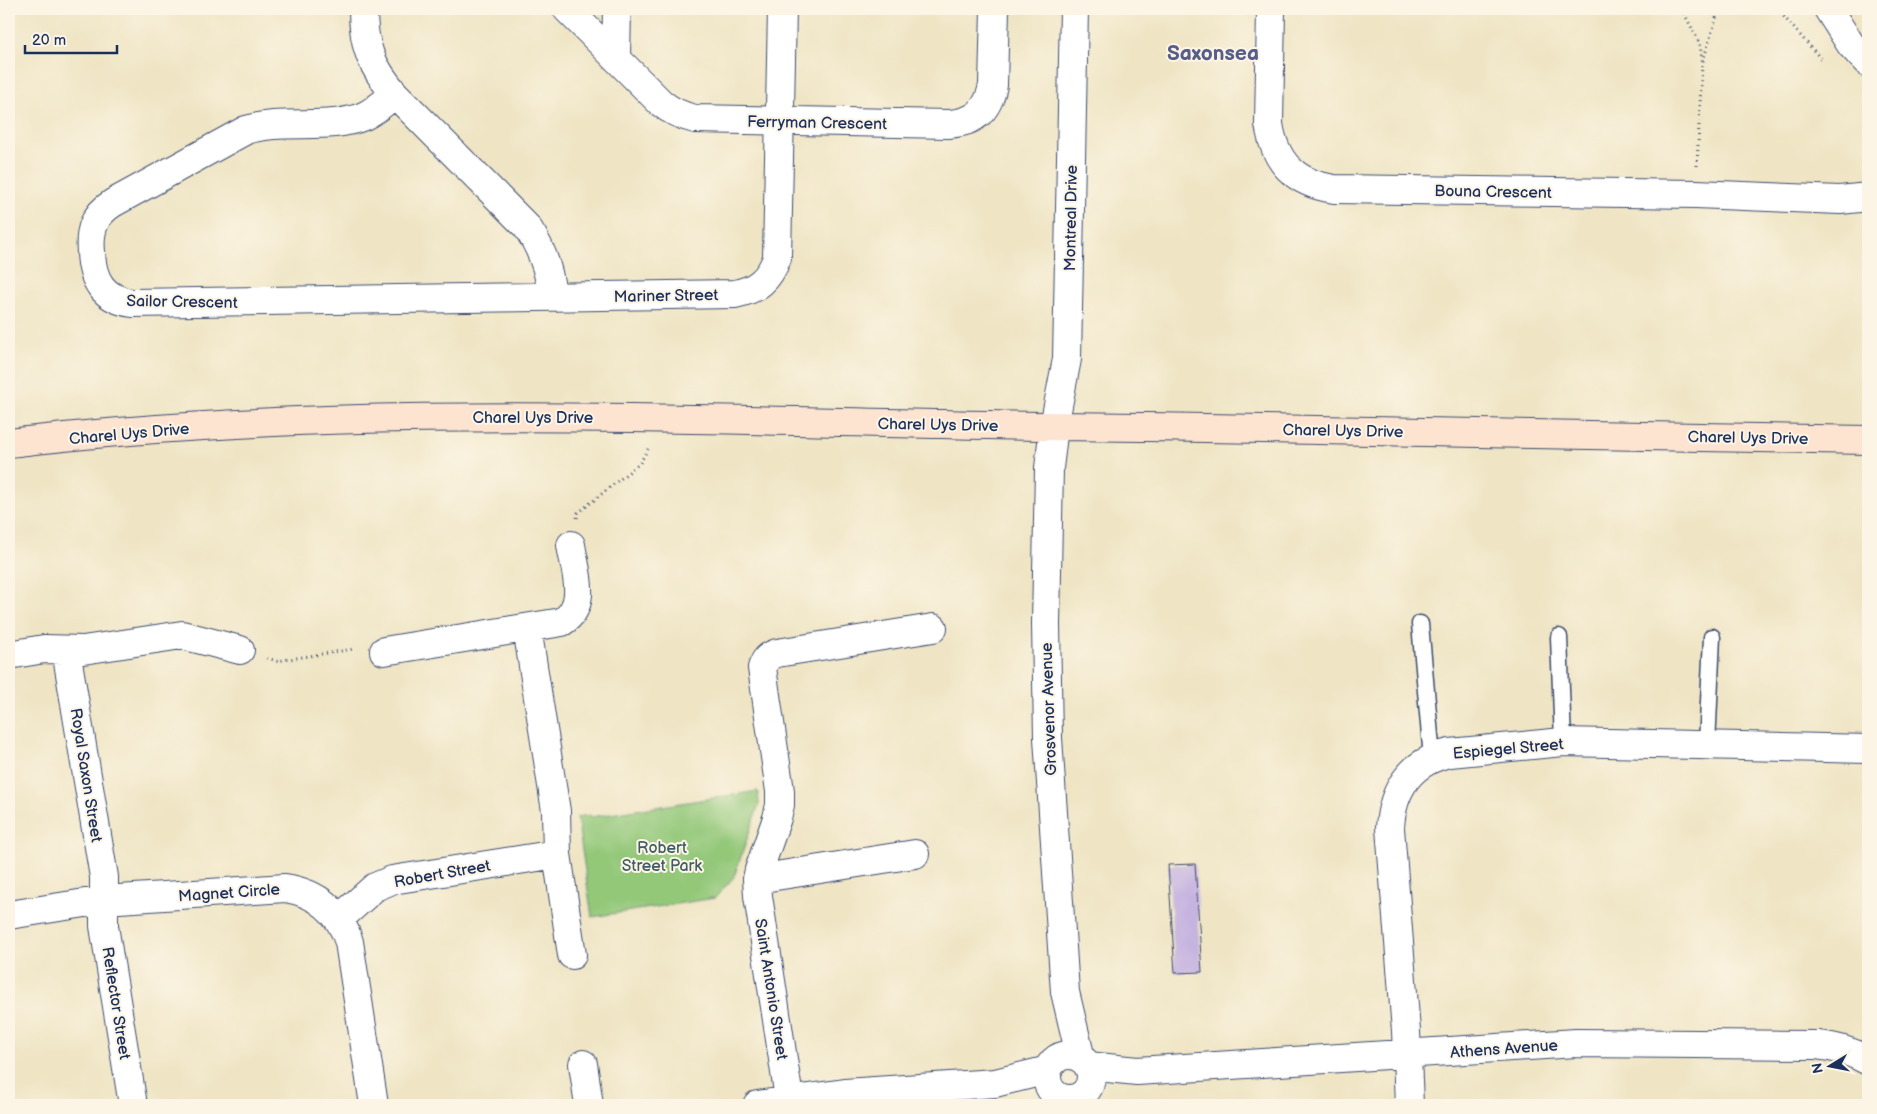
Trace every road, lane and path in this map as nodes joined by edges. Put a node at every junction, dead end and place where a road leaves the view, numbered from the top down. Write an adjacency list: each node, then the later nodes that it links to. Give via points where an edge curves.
1 (363, 9): 14 (street, via 363,29 370,59)
2 (567, 9): 11 (street, Ferryman Crescent)
3 (617, 9): 11 (street)
4 (782, 9): 15 (street, Mariner Street)
5 (995, 9): 15 (street, Ferryman Crescent, via 991,97 985,107 969,120 949,124)
6 (1074, 9): 20 (street, Montreal Drive, via 1067,359)
7 (1271, 9): 16 (street, Bouna Crescent, via 1271,137 1282,161 1304,180 1334,189)
8 (1682, 9): 13 (path, via 1700,44)
9 (1719, 9): 13 (path)
10 (1828, 9): 12 (street, via 1851,45)
11 (616, 58): 15 (street, Ferryman Crescent, via 661,103 677,114 695,119)
12 (1868, 63)
13 (1702, 64): 16 (path)
14 (395, 94): 18 (street, via 528,227 545,260); 18 (street, Sailor Crescent, via 372,112 355,119 269,125 246,130 104,208 91,227 90,239 91,264 98,283 112,297 132,303)
15 (780, 121): 18 (street, Mariner Street, via 777,258 773,269 757,287 735,294)
16 (1696, 194): 17 (street, Bouna Crescent, via 1840,200)
17 (1868, 197)
18 (552, 297)
19 (666, 418): 20 (main road, Charel Uys Drive); 22 (main road, Charel Uys Drive, via 439,417 292,421 156,429); 23 (path, via 640,463 578,513)
20 (1054, 426): 21 (main road, Charel Uys Drive); 44 (street, Grosvenor Avenue, via 1046,546 1048,748)
21 (1868, 440)
22 (9, 443)
23 (572, 545): 25 (street, via 579,597 574,612 562,622)
24 (1420, 624): 36 (lane)
25 (527, 628): 31 (street); 37 (street, via 556,812)
26 (933, 628): 39 (street, Saint Antonio Street, via 776,653 764,661 762,675 780,805)
27 (1559, 637): 33 (lane)
28 (1712, 637): 34 (lane)
29 (66, 650): 30 (street, via 182,635); 32 (street, via 44,649); 40 (street, Royal Saxon Street, via 104,877)
30 (240, 650): 31 (path, via 277,661 371,647)
31 (384, 651)
32 (9, 655)
33 (1562, 742): 34 (street, Espiegel Street); 36 (street, Espiegel Street, via 1450,753)
34 (1707, 745): 35 (street, Espiegel Street)
35 (1868, 749)
36 (1432, 758): 45 (street, Espiegel Street, via 1405,780 1391,811)
37 (557, 854): 42 (street, Robert Street, via 392,880 375,887); 43 (street)
38 (915, 854): 39 (street)
39 (757, 879): 50 (street, Saint Antonio Street)
40 (104, 900): 41 (street, Magnet Circle); 42 (street, Magnet Circle, via 285,888 310,894); 51 (street, Reflector Street, via 104,926)
41 (9, 915)
42 (339, 919): 52 (street, Magnet Circle, via 349,942)
43 (572, 955)
44 (1065, 992): 48 (street, Grosvenor Avenue); 49 (street, Grosvenor Avenue)
45 (1406, 1054): 46 (street, Athens Avenue, via 1576,1043 1817,1045 1851,1052); 48 (street, Athens Avenue, via 1137,1071); 55 (street, Espiegel Street)
46 (1868, 1061)
47 (583, 1064): 53 (street)
48 (1086, 1082): 49 (street, via 1076,1098 1067,1100); 49 (street, via 1072,1055 1062,1056)
49 (1054, 1084): 50 (street, via 995,1083 845,1093)
50 (790, 1102): 54 (street)
51 (133, 1105)
52 (374, 1105)
53 (589, 1105)
54 (757, 1105)
55 (1409, 1105)

